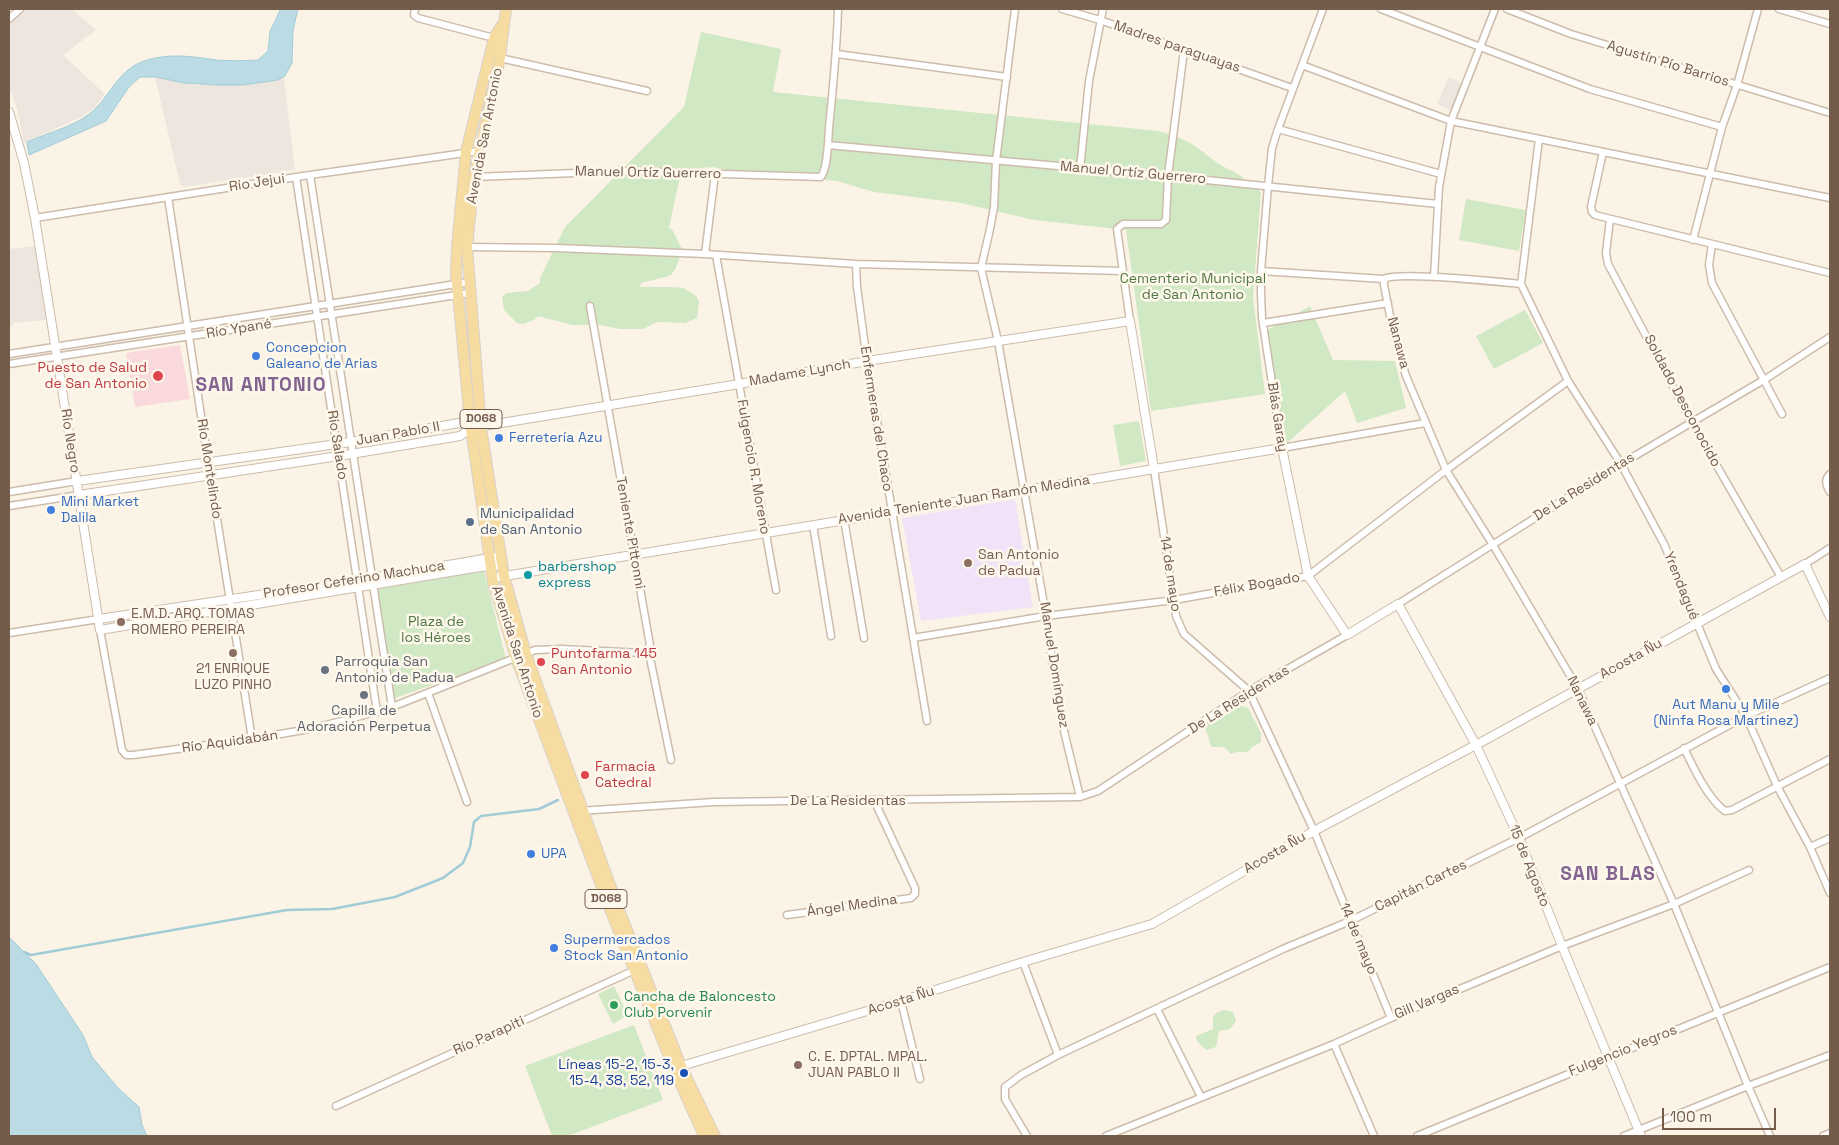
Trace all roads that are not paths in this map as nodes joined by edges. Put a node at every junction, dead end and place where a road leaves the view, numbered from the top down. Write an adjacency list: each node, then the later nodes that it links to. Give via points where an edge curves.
1 (20, 9): 14 (street)
2 (415, 9): 18 (street, via 414,15 418,18)
3 (506, 9): 16 (main road, Avenida San Antonio / D068)
4 (838, 9): 21 (street)
5 (1015, 9): 24 (street)
6 (1062, 9): 15 (street, Madres paraguayas)
7 (1103, 9): 15 (street)
8 (1381, 9): 19 (street)
9 (1495, 9): 19 (street)
10 (1507, 9): 25 (street, Agustín Pío Barrios, via 1571,34)
11 (1758, 9): 25 (street)
12 (1780, 9): 17 (street)
13 (1320, 10): 23 (street, Blás Garay)
14 (9, 19)
15 (1100, 20): 20 (street, Madres paraguayas); 40 (street)
16 (503, 24): 18 (main road, Avenida San Antonio / D068); 22 (main road, Avenida San Antonio / D068)
17 (1830, 24)
18 (494, 38): 37 (main road, Avenida San Antonio / D068)
19 (1480, 47): 30 (street); 32 (street, via 1590,89)
20 (1184, 50): 26 (street, Madres paraguayas); 45 (street)
21 (837, 54): 24 (street); 35 (street)
22 (500, 58): 27 (street); 36 (main road, Avenida San Antonio / D068)
23 (1302, 65): 26 (street, Blás Garay); 30 (street)
24 (1007, 77): 39 (street)
25 (1736, 85): 29 (street, Agustín Pío Barrios); 32 (street)
26 (1292, 88): 33 (street, Blás Garay)
27 (647, 91)
28 (9, 112): 31 (street, Río Negro)
29 (1830, 113)
30 (1451, 121): 34 (street); 43 (street)
31 (11, 123): 52 (street, Río Negro)
32 (1722, 127): 41 (street)
33 (1278, 129): 43 (street); 48 (street, Blás Garay, via 1272,148)
34 (1539, 139): 38 (street); 67 (street)
35 (828, 145): 39 (street, Manuel Ortíz Guerrero); 42 (street, Manuel Ortíz Guerrero, via 824,172 820,177)
36 (479, 151): 37 (street, Río Jejuí); 47 (main road, Avenida San Antonio / D068)
37 (466, 152): 44 (street, Río Jejuí); 56 (main road, Avenida San Antonio / D068)
38 (1603, 152): 41 (street); 53 (street, via 1591,207 1594,214)
39 (996, 161): 40 (street, Manuel Ortíz Guerrero); 60 (street, via 992,222)
40 (1080, 168): 45 (street, Manuel Ortíz Guerrero)
41 (1709, 172): 50 (street); 54 (street)
42 (715, 174): 47 (street, Manuel Ortíz Guerrero, via 626,171); 57 (street)
43 (1441, 174): 51 (street)
44 (310, 175): 46 (street, Río Jejuí); 70 (street, Río Salado)
45 (1168, 176): 48 (street, Manuel Ortíz Guerrero); 61 (street, 14 de mayo, via 1165,222 1118,226)
46 (296, 177): 49 (street, Río Jejuí); 72 (street, Río Salado)
47 (474, 177): 56 (main road, Avenida San Antonio / D068)
48 (1268, 186): 51 (street, Manuel Ortíz Guerrero); 62 (street, Blás Garay)
49 (168, 197): 52 (street, Río Jejuí); 78 (street, Río Montelindo)
50 (1830, 198)
51 (1438, 204): 64 (street)
52 (36, 218): 82 (street, Río Negro)
53 (1610, 219): 54 (street); 92 (street, Soldado Desconocido, via 1608,264)
54 (1693, 240): 55 (street)
55 (1712, 244): 63 (street); 87 (street, via 1709,265 1712,283)
56 (462, 246): 57 (street); 66 (main road, Avenida San Antonio / D068); 68 (main road, Avenida San Antonio / D068)
57 (705, 254): 58 (street)
58 (716, 255): 59 (street); 89 (street, Fulgencio R. Moreno)
59 (856, 264): 60 (street); 85 (street, Enfermeras del Chaco)
60 (981, 268): 61 (street); 81 (street, Manuel Domínguez)
61 (1123, 271): 76 (street, 14 de mayo)
62 (1261, 271): 65 (street); 77 (street, Blás Garay)
63 (1830, 274)
64 (1434, 277): 65 (street); 67 (street)
65 (1386, 278): 71 (street, Nanawa)
66 (469, 282): 68 (street, Río Ypané); 69 (main road, Avenida San Antonio / D068)
67 (1521, 284): 88 (street, Yrendagué)
68 (458, 289): 69 (street, Río Ypané); 70 (street, Río Ypané); 74 (street, Río Ypané); 95 (main road, Avenida San Antonio / D068)
69 (470, 293): 94 (main road, Avenida San Antonio / D068)
70 (330, 303): 72 (street, Río Ypané); 74 (street, Río Salado)
71 (1388, 303): 77 (street); 93 (street, Nanawa, via 1406,376)
72 (316, 306): 75 (street, Río Salado); 78 (street, Río Ypané)
73 (590, 306): 90 (street, Teniente Pittonni)
74 (332, 315): 75 (street, Río Ypané); 96 (street, Río Salado)
75 (318, 317): 79 (street, Río Ypané); 97 (street, Río Salado)
76 (1130, 321): 81 (street, Madame Lynch); 103 (street, 14 de mayo)
77 (1263, 323): 98 (street, Blás Garay)
78 (188, 326): 79 (street, Río Montelindo); 82 (street, Río Ypané)
79 (190, 337): 84 (street, Río Ypané); 101 (street, Río Montelindo)
80 (1830, 337): 87 (street, De La Residentas)
81 (998, 341): 85 (street, Madame Lynch); 108 (street, Manuel Domínguez)
82 (55, 346): 83 (street, Río Ypané); 84 (street, Río Negro)
83 (9, 354)
84 (56, 357): 86 (street, Río Ypané); 107 (street, Río Negro)
85 (867, 361): 89 (street, Madame Lynch); 114 (street, Enfermeras del Chaco)
86 (9, 364)
87 (1764, 379): 91 (street); 92 (street, De La Residentas)
88 (1568, 381): 102 (street, Yrendagué); 104 (street, Félix Bogado)
89 (739, 384): 90 (street, Madame Lynch); 117 (street, Fulgencio R. Moreno)
90 (607, 406): 94 (street, Madame Lynch); 120 (street, Teniente Pittonni)
91 (1782, 414)
92 (1691, 421): 102 (street, De La Residentas); 125 (street, Soldado Desconocido)
93 (1425, 423): 98 (street, Avenida Teniente Juan Ramón Medina); 104 (street, Nanawa)
94 (482, 427): 95 (street, Madame Lynch); 112 (main road, Avenida San Antonio / D068)
95 (471, 428): 96 (street, Juan Pablo II, via 459,423); 99 (street, Juan Pablo II, via 460,436); 112 (main road, Avenida San Antonio / D068)
96 (351, 442): 97 (street, Juan Pablo II); 99 (street, Río Salado)
97 (337, 444): 100 (street, Río Salado); 101 (street, Juan Pablo II)
98 (1282, 448): 103 (street, Avenida Teniente Juan Ramón Medina); 124 (street, Blás Garay)
99 (353, 454): 100 (street, Juan Pablo II); 127 (street, Río Salado)
100 (339, 456): 106 (street, Juan Pablo II); 128 (street, Río Salado)
101 (208, 462): 106 (street, Río Montelindo); 107 (street, Juan Pablo II)
102 (1621, 464): 118 (street, De La Residentas); 136 (street, Yrendagué, via 1664,544)
103 (1154, 470): 108 (street, Avenida Teniente Juan Ramón Medina); 130 (street, 14 de mayo)
104 (1446, 470): 118 (street, Nanawa); 124 (street, Félix Bogado)
105 (1830, 474): 110 (street, via 1826,480)
106 (210, 476): 111 (street, Juan Pablo II); 131 (street, Río Montelindo)
107 (77, 481): 109 (street, Juan Pablo II); 111 (street, Río Negro)
108 (1024, 489): 114 (street, Avenida Teniente Juan Ramón Medina); 133 (street, Manuel Domínguez)
109 (9, 492)
110 (1830, 492)
111 (79, 495): 113 (street, Juan Pablo II); 135 (street, Río Negro)
112 (487, 505): 121 (main road, Avenida San Antonio / D068)
113 (9, 506)
114 (891, 511): 115 (street, Avenida Teniente Juan Ramón Medina); 144 (street, Enfermeras del Chaco)
115 (844, 519): 116 (street, Avenida Teniente Juan Ramón Medina); 143 (street)
116 (812, 524): 117 (street, Avenida Teniente Juan Ramón Medina); 142 (street)
117 (765, 533): 120 (street, Avenida Teniente Juan Ramón Medina); 129 (street, Fulgencio R. Moreno)
118 (1493, 545): 132 (street, De La Residentas); 149 (street, Nanawa)
119 (1830, 548): 122 (street, Acosta Ñu)
120 (633, 555): 123 (street, Avenida Teniente Juan Ramón Medina); 145 (street, Teniente Pittonni)
121 (496, 561): 123 (main road, Avenida San Antonio / D068); 126 (main road, Avenida San Antonio / D068); 127 (street, Profesor Ceferino Machuca)
122 (1805, 564): 125 (street, Acosta Ñu); 134 (street)
123 (504, 576): 126 (street, Avenida Teniente Juan Ramón Medina); 146 (main road, Avenida San Antonio / D068)
124 (1308, 576): 130 (street, Félix Bogado); 139 (street, Blás Garay)
125 (1781, 577): 136 (street, Acosta Ñu)
126 (492, 578): 147 (main road, Avenida San Antonio / D068)
127 (372, 582): 128 (street, Profesor Ceferino Machuca); 141 (street, Río Salado)
128 (359, 583): 131 (street, Profesor Ceferino Machuca); 140 (street, Río Salado)
129 (776, 590)
130 (1174, 600): 133 (street, Félix Bogado); 150 (street, 14 de mayo, via 1176,616 1184,634)
131 (230, 603): 135 (street, Profesor Ceferino Machuca); 137 (street, Profesor Ceferino Machuca); 156 (street, Río Montelindo)
132 (1398, 604): 139 (street, De La Residentas); 157 (street, 15 de Agosto)
133 (1046, 616): 144 (street, Félix Bogado); 164 (street, Manuel Domínguez, via 1064,731)
134 (1830, 617)
135 (99, 619): 137 (street, Río Negro); 138 (street)
136 (1697, 623): 149 (street, Acosta Ñu); 154 (street, Yrendagué, via 1716,670)
137 (100, 630): 159 (street, Río Negro, via 122,750)
138 (9, 633)
139 (1347, 635): 150 (street, De La Residentas)
140 (366, 636): 141 (street); 153 (street, Río Salado)
141 (380, 636): 152 (street, Río Salado)
142 (831, 636)
143 (864, 638)
144 (913, 638): 155 (street, Enfermeras del Chaco)
145 (648, 648): 146 (street, Río Aquidabán, via 644,653 561,649 535,650); 161 (street, Teniente Pittonni)
146 (526, 654): 147 (street, Río Aquidabán); 167 (main road, Avenida San Antonio / D068)
147 (516, 658): 151 (street, Río Aquidabán); 167 (main road, Avenida San Antonio / D068)
148 (1830, 678): 154 (street, Capitán Cartes)
149 (1578, 688): 157 (street, Acosta Ñu); 162 (street, Nanawa)
150 (1249, 691): 164 (street, De La Residentas, via 1098,791); 168 (street, 14 de mayo)
151 (428, 693): 152 (street, Río Aquidabán); 166 (street)
152 (392, 707): 153 (street, Río Aquidabán)
153 (377, 712): 156 (street, Río Aquidabán)
154 (1746, 716): 158 (street, Capitán Cartes); 163 (street, Yrendagué)
155 (927, 720)
156 (252, 739): 159 (street, Río Aquidabán)
157 (1476, 745): 168 (street, Acosta Ñu); 169 (street, 15 de Agosto)
158 (1684, 748): 162 (street, Capitán Cartes); 163 (street, via 1704,785 1725,811)
159 (126, 755)
160 (1830, 759): 163 (street)
161 (671, 760)
162 (1620, 784): 169 (street, Capitán Cartes); 174 (street, Nanawa)
163 (1777, 786): 171 (street, Yrendagué)
164 (1080, 797): 165 (street, De La Residentas)
165 (874, 800): 167 (street, De La Residentas, via 714,802); 175 (street, Ángel Medina, via 915,894 911,898)
166 (467, 802)
167 (579, 811): 180 (main road, Avenida San Antonio / D068)
168 (1314, 831): 176 (street, 14 de mayo); 178 (street, Acosta Ñu, via 1152,924)
169 (1519, 838): 176 (street, Capitán Cartes); 177 (street, 15 de Agosto)
170 (1830, 838): 171 (street)
171 (1810, 846): 173 (street, Yrendagué)
172 (1749, 870): 174 (street, Gill Vargas)
173 (1830, 893)
174 (1674, 904): 177 (street, Gill Vargas); 183 (street, Nanawa)
175 (787, 915)
176 (1350, 921): 182 (street, Capitán Cartes); 184 (street, 14 de mayo)
177 (1562, 946): 184 (street, Gill Vargas); 188 (street, 15 de Agosto)
178 (1023, 962): 181 (street, Acosta Ñu); 186 (street)
179 (1830, 967): 183 (street, Fulgencio Yegros)
180 (639, 968): 189 (main road, Avenida San Antonio / D068); 193 (street, Río Parapiti)
181 (901, 1001): 189 (street, Acosta Ñu); 190 (street)
182 (1157, 1009): 186 (street, Capitán Cartes); 192 (street)
183 (1718, 1012): 188 (street, Fulgencio Yegros); 191 (street, Nanawa)
184 (1391, 1018): 185 (street, Gill Vargas)
185 (1334, 1044): 192 (street, Gill Vargas); 200 (street)
186 (1058, 1055): 198 (street, Capitán Cartes, via 1005,1087 1005,1099)
187 (1830, 1055): 191 (street)
188 (1608, 1058): 194 (street, 15 de Agosto); 201 (street, Fulgencio Yegros)
189 (678, 1067): 196 (main road, Avenida San Antonio / D068); 197 (main road, Avenida San Antonio / D068)
190 (920, 1079)
191 (1748, 1086): 194 (street); 203 (street, Nanawa)
192 (1201, 1096): 199 (street, Gill Vargas)
193 (336, 1106)
194 (1640, 1133): 202 (street)
195 (1830, 1133): 204 (street)
196 (704, 1136)
197 (715, 1136)
198 (1027, 1136)
199 (1106, 1136)
200 (1374, 1136)
201 (1417, 1136)
202 (1624, 1136)
203 (1770, 1136)
204 (1823, 1136)

